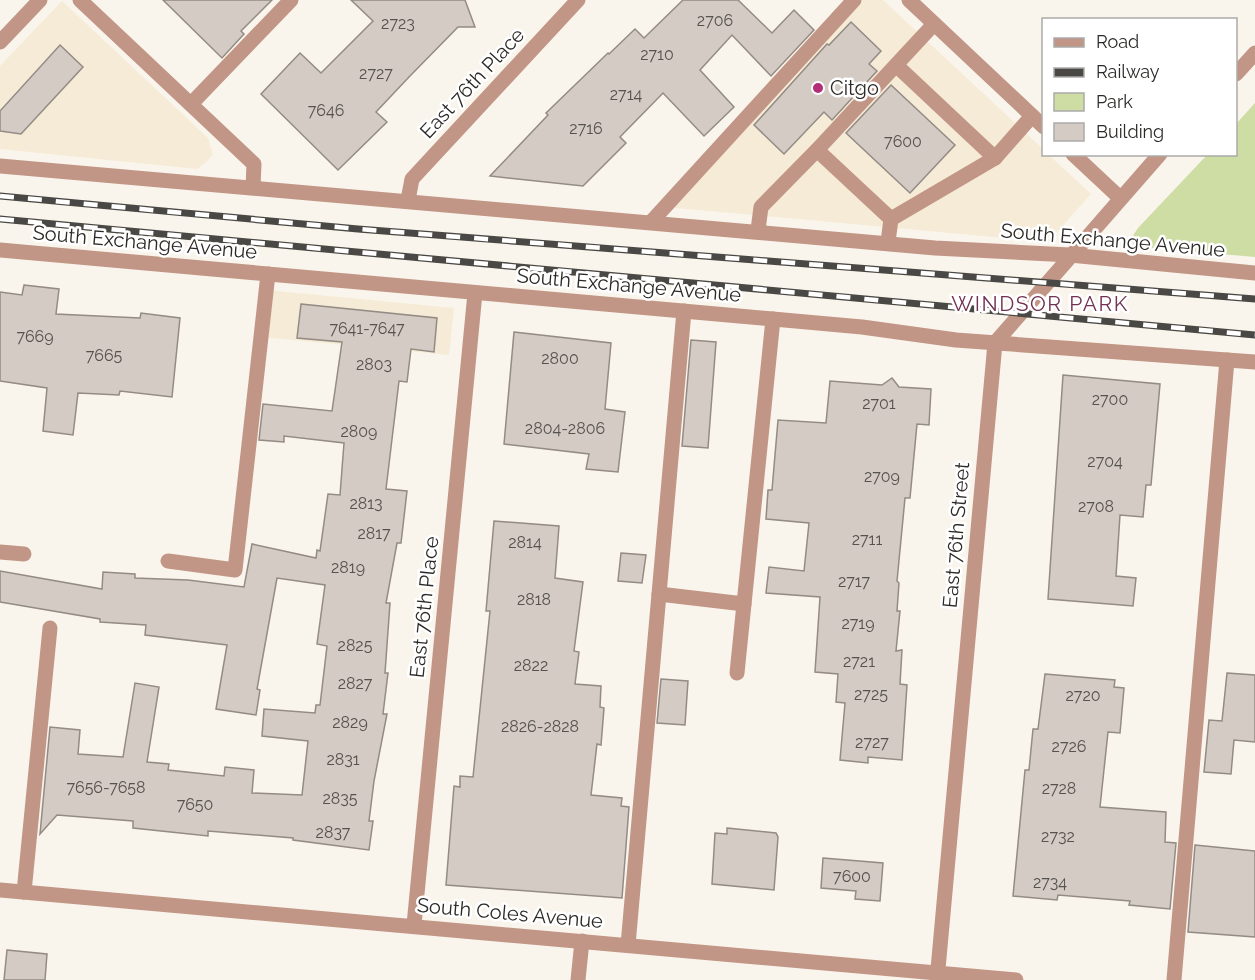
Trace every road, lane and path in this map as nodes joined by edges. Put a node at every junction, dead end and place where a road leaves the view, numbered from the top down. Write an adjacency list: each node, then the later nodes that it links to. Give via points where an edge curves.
1 (40, 0): 8 (street)
2 (80, 0): 12 (street)
3 (291, 0): 12 (street)
4 (578, 0): 21 (street, East 76th Place, via 412,179)
5 (854, 0): 23 (street)
6 (909, 0): 7 (street)
7 (934, 24): 10 (street); 13 (street)
8 (0, 42)
9 (1255, 53): 11 (street)
10 (897, 66): 14 (street); 17 (street)
11 (1237, 73)
12 (191, 105): 19 (street, via 254,164)
13 (1038, 121): 17 (street)
14 (817, 150): 22 (street); 24 (street, via 761,207)
15 (1075, 156): 20 (street)
16 (1158, 156): 20 (street)
17 (994, 158): 22 (street)
18 (0, 166): 19 (street, South Exchange Avenue)
19 (253, 187): 21 (street, South Exchange Avenue)
20 (1120, 198): 27 (street)
21 (408, 200): 23 (street, South Exchange Avenue)
22 (891, 219): 25 (street)
23 (652, 221): 24 (street, South Exchange Avenue)
24 (759, 230): 25 (street, South Exchange Avenue)
25 (888, 242): 27 (street, South Exchange Avenue)
26 (0, 250): 29 (street, South Exchange Avenue)
27 (1070, 255): 28 (street, South Exchange Avenue); 33 (street)
28 (1255, 273)
29 (268, 274): 30 (street, South Exchange Avenue); 38 (street, via 235,570)
30 (475, 293): 31 (street, South Exchange Avenue); 45 (street, East 76th Place)
31 (684, 311): 32 (street, South Exchange Avenue); 39 (street)
32 (772, 319): 33 (street, South Exchange Avenue); 40 (street)
33 (995, 343): 34 (street, South Exchange Avenue); 48 (street, East 76th Street)
34 (1227, 360): 35 (street, South Exchange Avenue); 51 (street)
35 (1255, 362)
36 (0, 552): 37 (street)
37 (24, 554)
38 (168, 561)
39 (659, 594): 40 (street); 47 (street)
40 (744, 604): 42 (street)
41 (50, 628): 44 (street)
42 (737, 673)
43 (0, 890): 44 (street, South Coles Avenue)
44 (24, 892): 45 (street, South Coles Avenue)
45 (414, 925): 46 (street, South Coles Avenue)
46 (582, 941): 47 (street, South Coles Avenue); 49 (street)
47 (628, 945): 48 (street, South Coles Avenue)
48 (937, 976): 50 (street, South Coles Avenue)
49 (578, 980)
50 (1016, 980)
51 (1174, 980)

